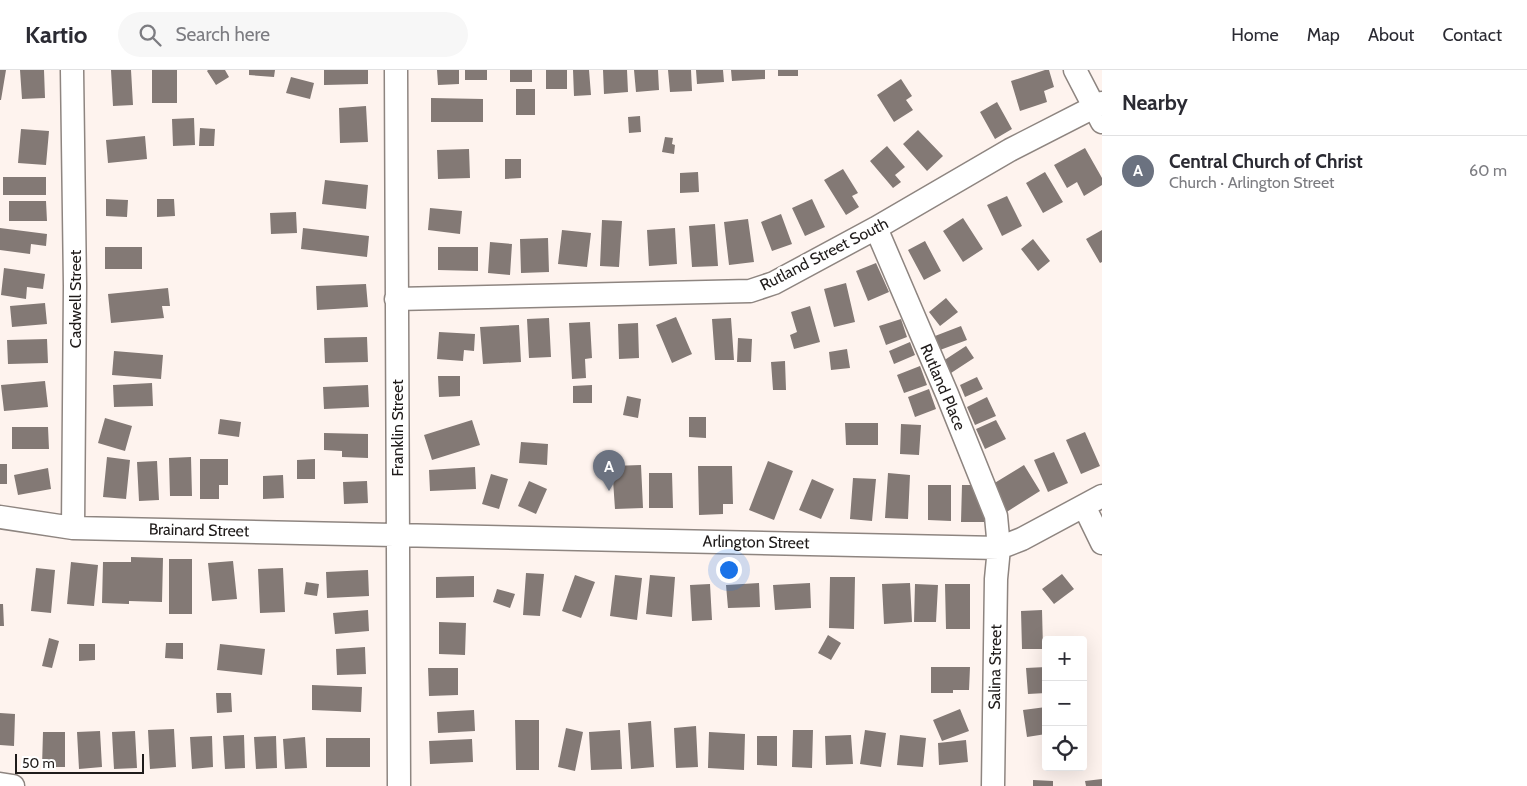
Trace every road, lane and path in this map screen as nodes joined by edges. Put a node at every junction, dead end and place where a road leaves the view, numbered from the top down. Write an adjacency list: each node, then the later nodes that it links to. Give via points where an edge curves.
1 (72, 70): 9 (street, Cadwell Street)
2 (396, 70): 6 (street, Franklin Street)
3 (1075, 70): 4 (street)
4 (1099, 110): 5 (street, Rutland Street South, via 1010,150)
5 (876, 228): 6 (street, Rutland Street South, via 774,283 750,291); 12 (street, Rutland Place, via 996,516)
6 (396, 299): 10 (street, Franklin Street)
7 (1093, 501): 11 (street); 12 (street, Arlington Street)
8 (0, 517): 9 (street, Brainard Street)
9 (74, 528): 10 (street, Brainard Street)
10 (398, 534): 12 (street, Arlington Street); 15 (street, Franklin Street)
11 (1102, 542)
12 (999, 548): 16 (street, Salina Street)
13 (0, 784): 14 (street)
14 (13, 786)
15 (399, 786)
16 (993, 786)

